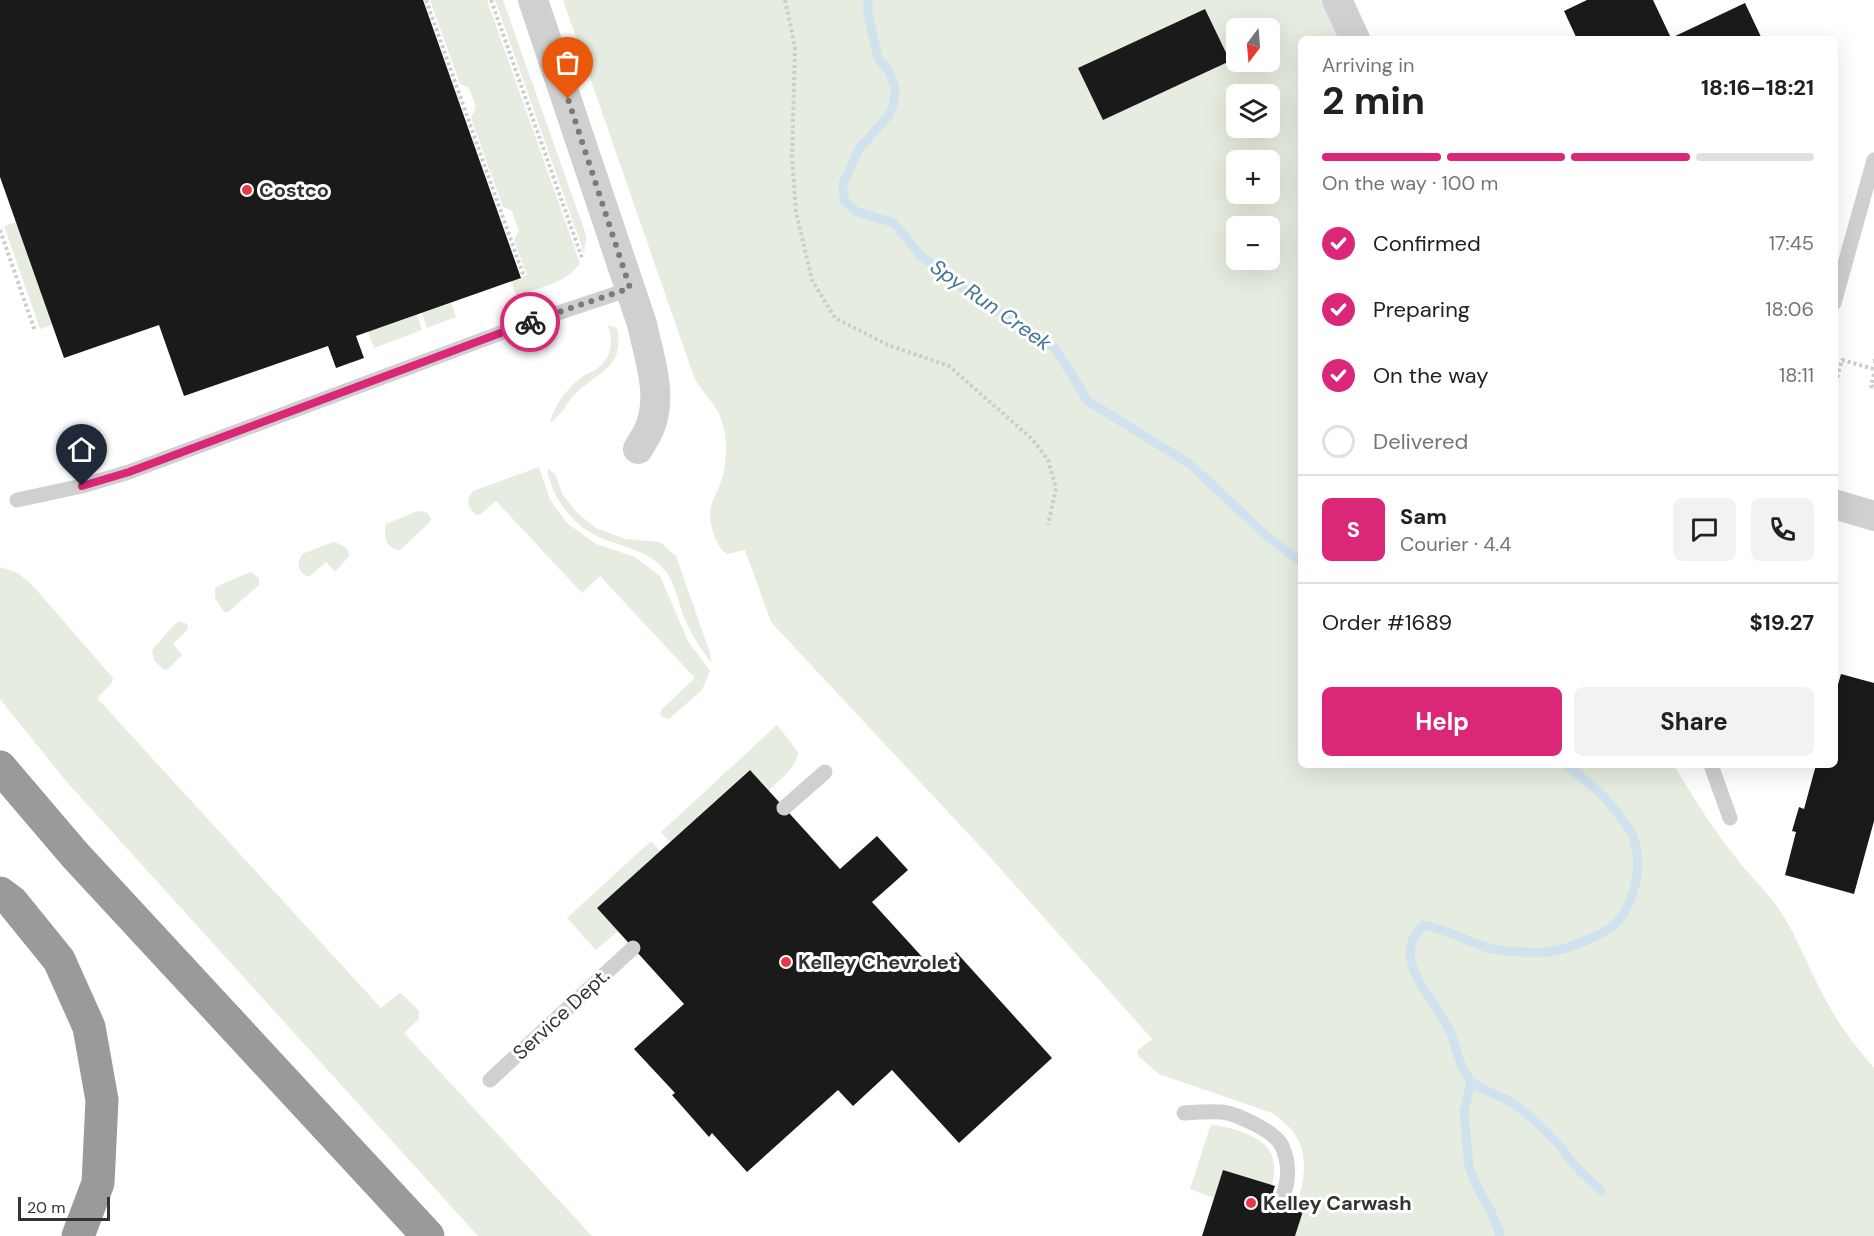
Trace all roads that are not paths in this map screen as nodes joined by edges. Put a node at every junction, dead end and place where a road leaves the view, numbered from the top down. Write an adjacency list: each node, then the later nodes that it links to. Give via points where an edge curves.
1 (533, 0): 5 (street)
2 (1337, 0): 3 (street)
3 (1354, 36)
4 (1874, 160): 6 (lane)
5 (630, 288): 7 (street, via 642,324 656,400 651,426); 8 (lane, via 129,472)
6 (1838, 289)
7 (638, 448)
8 (17, 500)
9 (1838, 505): 10 (street)
10 (1874, 516)
11 (0, 767): 22 (highway, via 75,855)
12 (1712, 768): 15 (lane)
13 (825, 772): 14 (lane)
14 (784, 808)
15 (1730, 818)
16 (0, 893): 21 (highway, via 12,902 59,960 89,1027 102,1100 98,1183)
17 (633, 948): 18 (lane, Service Dept.)
18 (490, 1080)
19 (1184, 1113): 20 (lane, via 1223,1112 1256,1123 1281,1144 1288,1171)
20 (1281, 1201)
21 (78, 1236)
22 (428, 1236)

